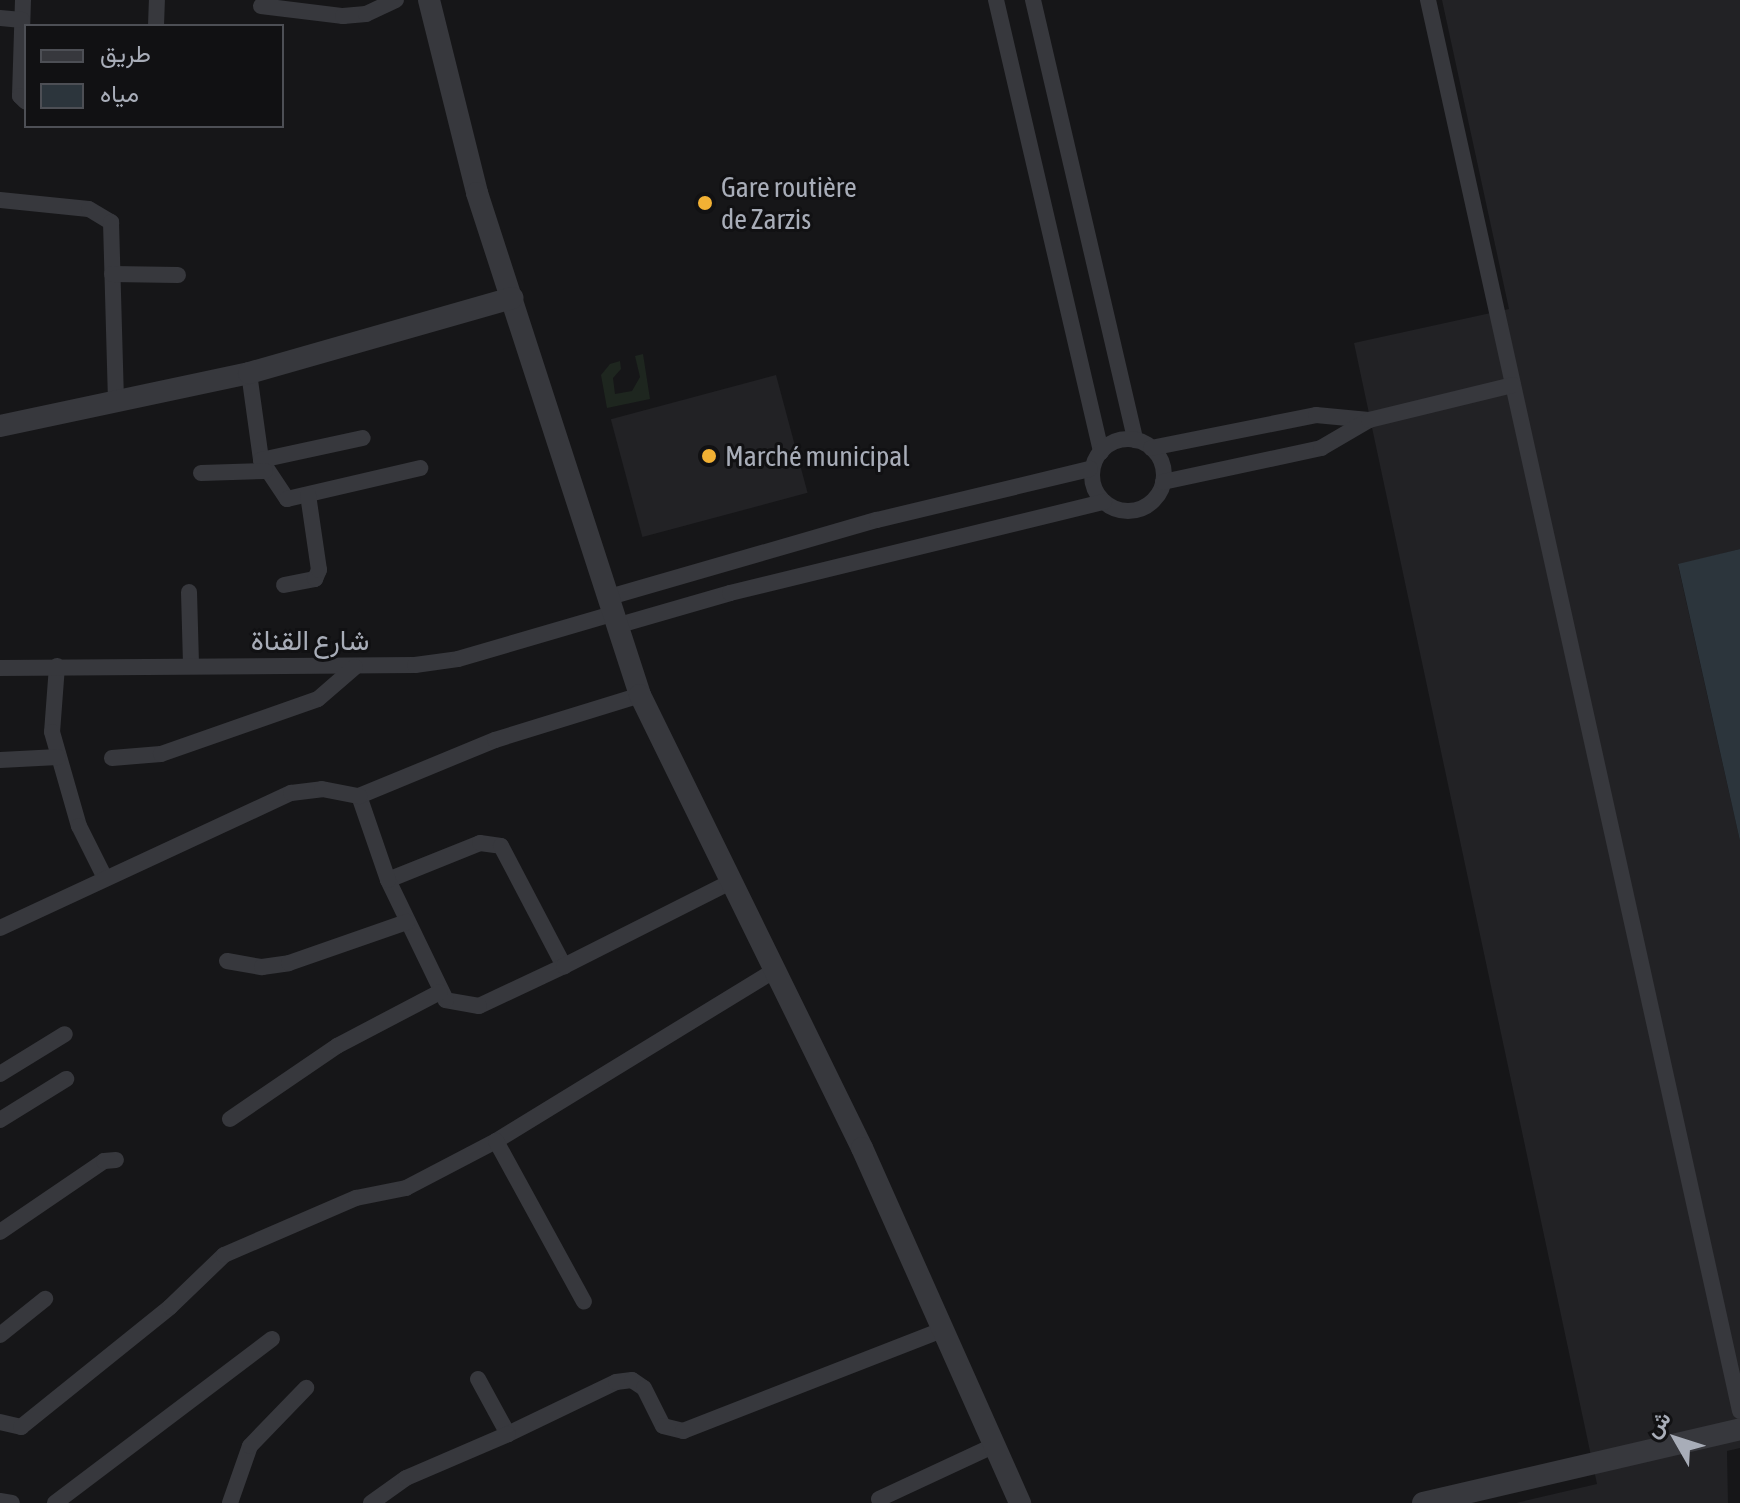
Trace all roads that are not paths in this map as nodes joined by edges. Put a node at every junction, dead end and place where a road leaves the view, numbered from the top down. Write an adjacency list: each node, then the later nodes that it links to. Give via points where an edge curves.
1 (23, 0): 11 (street)
2 (157, 0): 12 (street)
3 (396, 0): 9 (street, via 366,14 343,16)
4 (416, 0): 13 (street)
5 (429, 0): 13 (street)
6 (996, 0): 27 (street)
7 (1033, 0): 25 (street)
8 (1428, 0): 20 (street)
9 (261, 6)
10 (0, 18): 11 (street)
11 (22, 20): 14 (street)
12 (156, 24)
13 (434, 34): 18 (street, via 477,193)
14 (24, 100)
15 (0, 200): 16 (street, via 21,198 104,213 111,222)
16 (112, 274): 17 (street); 21 (street)
17 (178, 275)
18 (513, 298): 19 (street); 37 (street)
19 (249, 373): 21 (street); 28 (street)
20 (1513, 385): 22 (street); 71 (street)
21 (116, 402): 23 (street)
22 (1369, 420): 26 (street, via 1316,415); 32 (street, via 1321,448)
23 (0, 426)
24 (363, 438): 28 (street)
25 (1135, 440): 26 (street); 27 (street, via 1116,441)
26 (1151, 448): 32 (street, via 1162,463)
27 (1101, 452): 30 (street)
28 (263, 465): 31 (street); 33 (street, via 287,499)
29 (420, 468): 33 (street)
30 (1090, 469): 34 (street); 37 (street, via 877,520)
31 (201, 473)
32 (1163, 482): 34 (street, via 1155,498 1139,509 1121,510)
33 (308, 495): 35 (street, via 319,570 315,579)
34 (1104, 502): 37 (street, via 730,593)
35 (284, 585)
36 (189, 592): 38 (street)
37 (612, 613): 40 (street, شارع القناة, via 458,659); 42 (street)
38 (191, 664): 39 (street, شارع القناة); 40 (street, شارع القناة)
39 (57, 666): 41 (street, شارع القناة); 43 (street, via 52,721)
40 (355, 667): 44 (street, via 318,699 161,754)
41 (0, 668)
42 (640, 695): 46 (street, via 495,740); 49 (street)
43 (58, 757): 45 (street); 47 (street, via 79,826)
44 (112, 758)
45 (0, 760)
46 (359, 796): 47 (street, via 322,789 291,793); 48 (street)
47 (104, 876): 51 (street)
48 (388, 880): 50 (street); 53 (street, via 480,843 501,846)
49 (728, 883): 53 (street); 54 (street)
50 (407, 922): 52 (street, via 289,963 262,967); 55 (street)
51 (0, 928)
52 (227, 961)
53 (564, 966): 55 (street, via 479,1006 456,1006)
54 (773, 971): 61 (street); 66 (street)
55 (440, 992): 59 (street, via 337,1046)
56 (65, 1034): 57 (street)
57 (0, 1074)
58 (66, 1079): 60 (street)
59 (230, 1119)
60 (0, 1120)
61 (496, 1141): 65 (street); 72 (street, via 406,1188 356,1198 224,1255 170,1307 21,1427)
62 (116, 1160): 63 (street, via 104,1161)
63 (0, 1232)
64 (45, 1299): 67 (street)
65 (584, 1302)
66 (944, 1329): 74 (street, via 683,1431 663,1426 644,1388 632,1380 616,1382); 75 (street)
67 (0, 1335)
68 (272, 1339): 79 (street)
69 (478, 1379): 74 (street)
70 (306, 1388): 80 (street, via 250,1446)
71 (1740, 1411)
72 (0, 1422)
73 (1740, 1429): 83 (street)
74 (508, 1434): 81 (street, via 406,1478)
75 (995, 1445): 76 (street); 82 (street)
76 (879, 1499)
77 (0, 1501): 78 (street)
78 (12, 1503)
79 (55, 1503)
80 (230, 1503)
81 (371, 1503)
82 (1020, 1503)
83 (1423, 1503)

